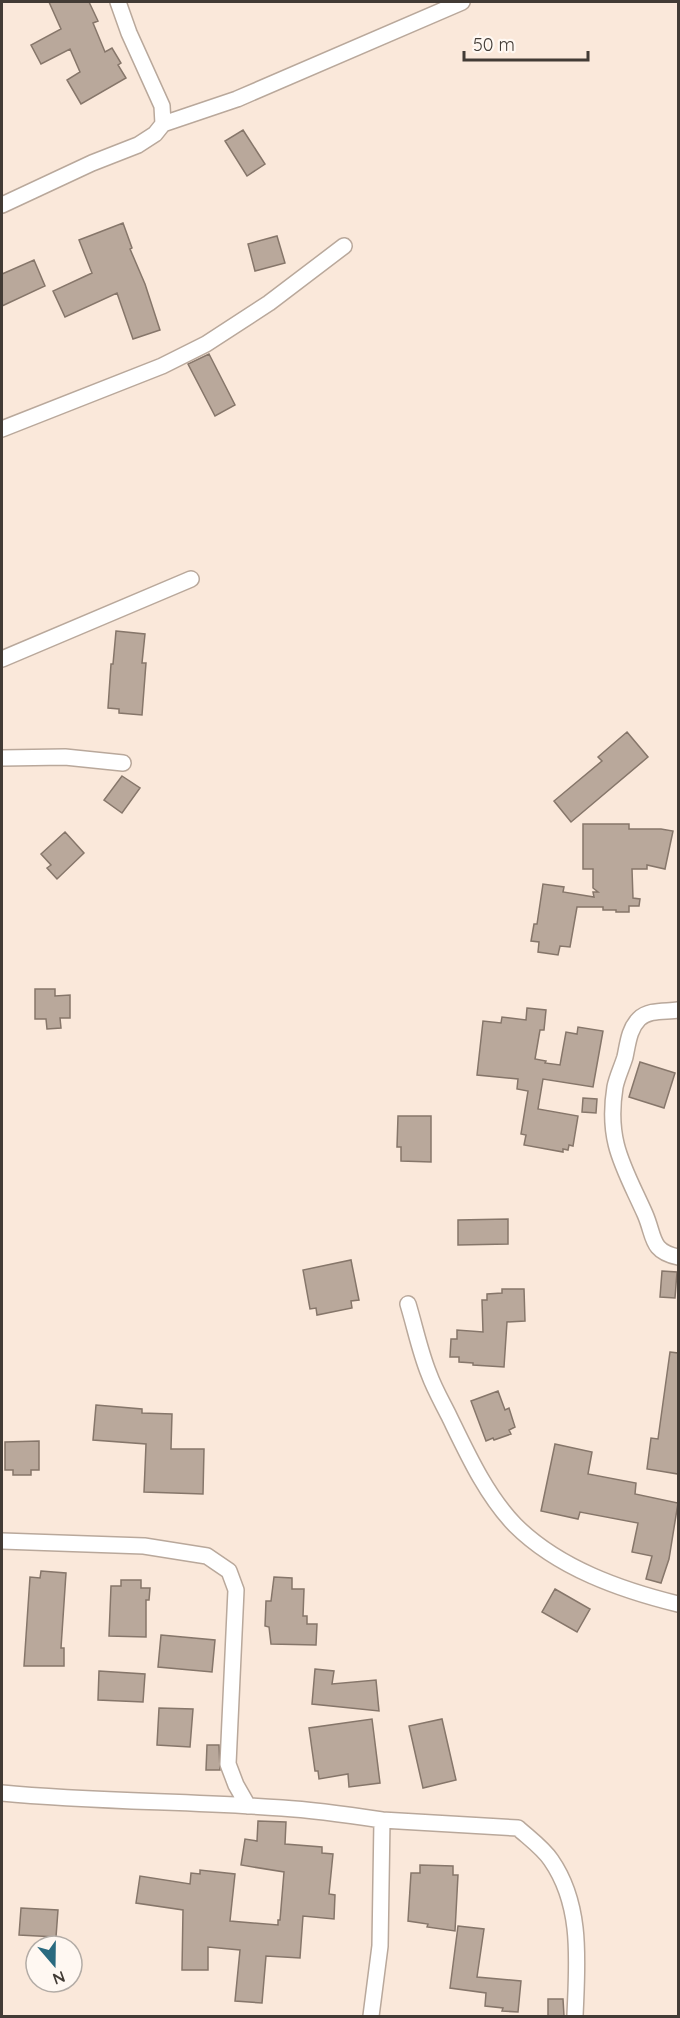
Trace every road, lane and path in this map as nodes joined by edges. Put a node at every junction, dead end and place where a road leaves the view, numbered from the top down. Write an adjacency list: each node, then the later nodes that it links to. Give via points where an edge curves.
1 (118, 2): 3 (street, via 162,106)
2 (462, 2): 3 (street, via 237,99)
3 (163, 124): 4 (street, via 138,145)
4 (2, 204)
5 (344, 246): 6 (street, via 269,303 206,344 162,366)
6 (2, 429)
7 (191, 579): 8 (street)
8 (2, 659)
9 (2, 758): 10 (street, via 65,757)
10 (123, 763)
11 (678, 1010): 12 (street, via 640,1017 631,1031 615,1086 612,1118 618,1155 658,1248)
12 (678, 1257)
13 (408, 1304): 15 (street, via 429,1375 469,1457 516,1525 550,1553 608,1583)
14 (2, 1541): 17 (street, via 144,1546 207,1556 229,1571 236,1590 228,1764)
15 (678, 1604)
16 (2, 1793): 17 (street)
17 (248, 1806): 18 (street)
18 (382, 1820): 19 (street, via 380,1946); 20 (street, via 518,1828 551,1858 568,1890 576,1925)
19 (371, 2016)
20 (575, 2016)

